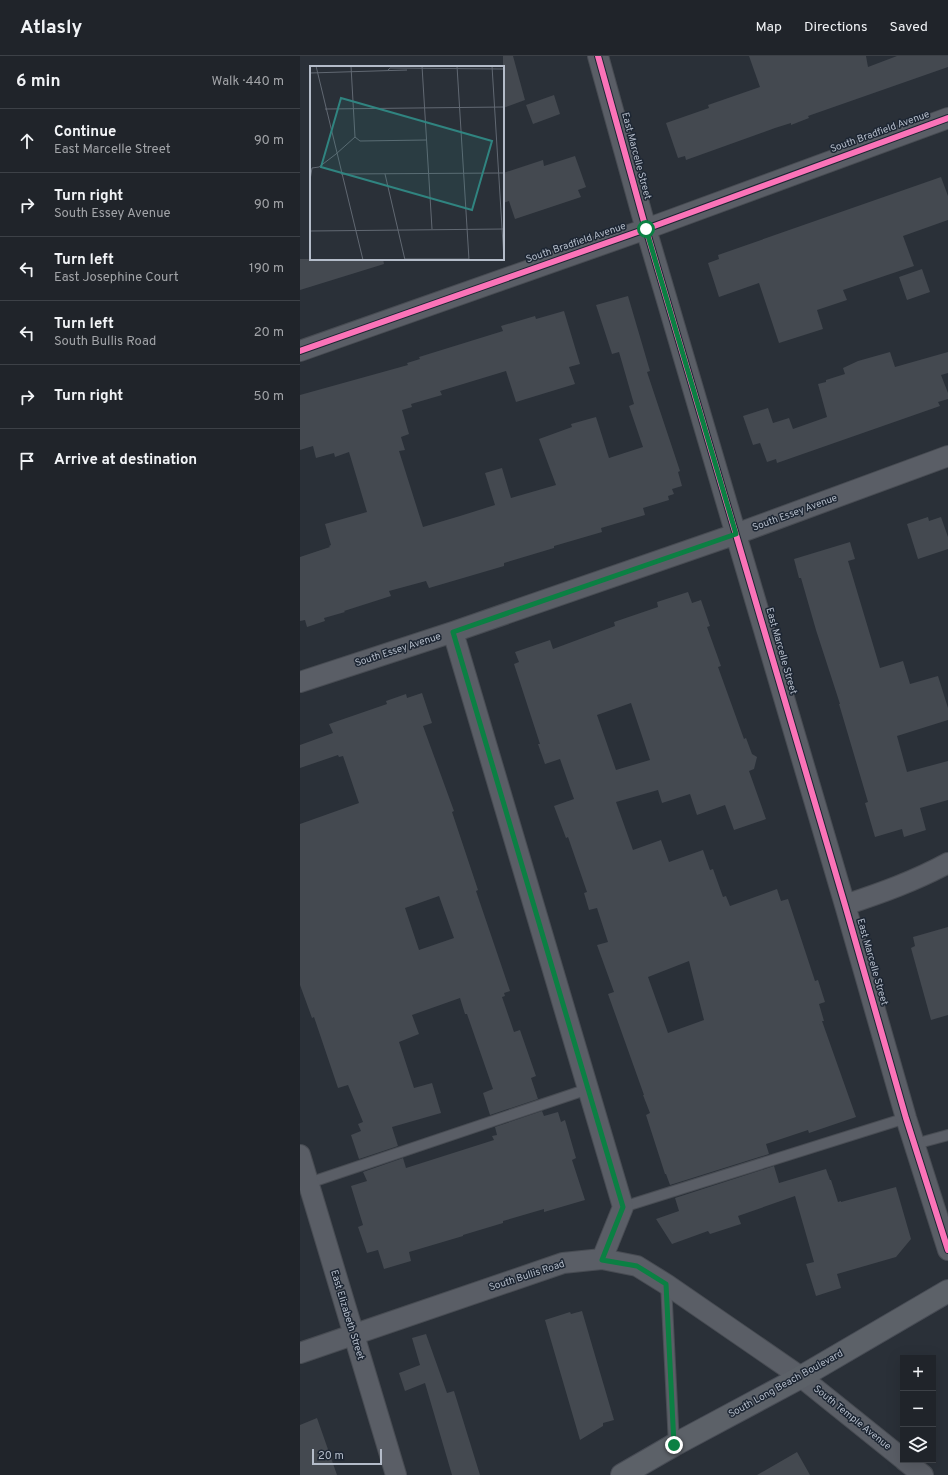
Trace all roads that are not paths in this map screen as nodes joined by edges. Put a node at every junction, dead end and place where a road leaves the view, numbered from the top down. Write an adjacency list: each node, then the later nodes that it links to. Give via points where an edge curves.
1 (598, 56): 3 (street, East Marcelle Street)
2 (948, 118): 3 (street, South Bradfield Avenue)
3 (646, 229): 4 (street, South Bradfield Avenue); 6 (street, East Marcelle Street)
4 (300, 351)
5 (948, 456): 6 (street, South Essey Avenue)
6 (736, 534): 7 (street, South Essey Avenue); 10 (street, East Marcelle Street)
7 (453, 632): 8 (street, South Essey Avenue); 11 (street)
8 (300, 682)
9 (948, 863): 10 (street, via 889,891)
10 (845, 905): 12 (street, East Marcelle Street)
11 (588, 1089): 16 (lane); 17 (street)
12 (906, 1118): 14 (street, East Marcelle Street); 17 (lane)
13 (948, 1135): 14 (lane)
14 (914, 1144): 18 (street, East Marcelle Street)
15 (300, 1155): 16 (street, East Elizabeth Street)
16 (304, 1185): 22 (street, East Elizabeth Street)
17 (623, 1207): 19 (street)
18 (948, 1250)
19 (602, 1260): 20 (street, South Bullis Road, via 637,1266); 22 (street, South Bullis Road, via 563,1263)
20 (666, 1284): 24 (street, South Bullis Road); 25 (lane)
21 (948, 1291): 24 (main road, South Long Beach Boulevard)
22 (353, 1334): 23 (street, South Bullis Road); 28 (street, East Elizabeth Street)
23 (300, 1353)
24 (801, 1377): 25 (main road, South Long Beach Boulevard); 26 (street, South Temple Avenue)
25 (674, 1445): 29 (main road, South Long Beach Boulevard)
26 (900, 1457)
27 (908, 1463): 30 (street, South Temple Avenue)
28 (396, 1475)
29 (622, 1475)
30 (923, 1475)

